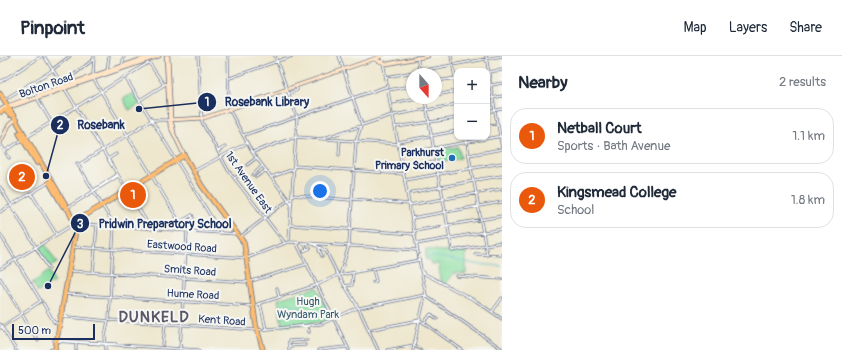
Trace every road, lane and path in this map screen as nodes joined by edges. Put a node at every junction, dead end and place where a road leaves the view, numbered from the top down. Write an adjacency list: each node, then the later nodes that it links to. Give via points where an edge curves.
1 (9, 56): 25 (street)
2 (43, 56): 33 (street); 47 (street)
3 (70, 56): 33 (street)
4 (109, 56): 37 (street)
5 (124, 56): 29 (street)
6 (153, 56): 19 (main road, Bolton Road)
7 (158, 56): 40 (main road, Bolton Road)
8 (198, 56): 85 (street, 1st Avenue East)
9 (228, 56): 43 (street)
10 (276, 56): 26 (street)
11 (292, 56): 26 (street)
12 (339, 56): 35 (street)
13 (382, 56): 22 (main road); 27 (street)
14 (428, 56): 21 (main road)
15 (451, 56): 28 (street)
16 (486, 56): 24 (street)
17 (502, 56): 24 (street)
18 (94, 57): 40 (street); 52 (street)
19 (148, 57): 29 (main road, Bolton Road)
20 (166, 57): 50 (main road)
21 (417, 57): 27 (main road); 30 (street)
22 (377, 58): 23 (main road); 27 (main road)
23 (373, 59): 27 (main road); 35 (main road)
24 (486, 59): 28 (street); 32 (street)
25 (0, 61)
26 (277, 61): 43 (street); 56 (street)
27 (384, 63): 42 (street)
28 (453, 65): 31 (street); 34 (street)
29 (122, 66): 37 (main road, Bolton Road)
30 (419, 68)
31 (436, 68)
32 (487, 68)
33 (53, 69): 49 (street); 52 (street)
34 (454, 69)
35 (344, 70): 53 (main road); 65 (street)
36 (502, 70): 38 (street)
37 (107, 71): 40 (main road, Bolton Road)
38 (490, 72)
39 (406, 73): 42 (street)
40 (93, 77): 52 (main road, Bolton Road); 58 (street)
41 (126, 77): 50 (street, via 148,63); 58 (street); 69 (street)
42 (386, 77): 54 (street)
43 (229, 78): 76 (street)
44 (454, 78): 45 (street)
45 (442, 80)
46 (490, 81): 51 (street)
47 (0, 82)
48 (502, 83): 51 (street)
49 (29, 84): 64 (street); 66 (street)
50 (166, 84): 69 (street); 89 (main road); 89 (main road)
51 (491, 85): 68 (street)
52 (63, 86): 64 (main road, Bolton Road); 75 (street)
53 (296, 86): 56 (main road); 61 (street, via 297,90)
54 (388, 86): 57 (street); 65 (street)
55 (406, 87): 57 (street)
56 (285, 88): 61 (street); 76 (main road)
57 (388, 90): 71 (street)
58 (102, 92): 75 (street); 96 (street)
59 (454, 92): 62 (street)
60 (0, 93): 66 (main road)
61 (288, 94): 84 (street)
62 (442, 94)
63 (502, 96): 68 (street)
64 (36, 97): 74 (main road, Bolton Road); 90 (street)
65 (353, 97): 84 (street); 93 (street)
66 (2, 98): 74 (main road)
67 (490, 98): 68 (street)
68 (493, 98): 79 (street)
69 (140, 100): 88 (street)
70 (406, 100): 71 (street)
71 (391, 103): 83 (street)
72 (425, 104): 78 (street)
73 (454, 105): 78 (street)
74 (7, 107): 80 (main road, Bolton Road); 82 (main road); 87 (main road)
75 (76, 108): 90 (street); 112 (street)
76 (229, 109): 85 (main road); 97 (street)
77 (502, 109): 79 (street)
78 (426, 110): 83 (street); 91 (street)
79 (496, 110): 81 (street); 92 (street)
80 (0, 111): 82 (main road, via 6,110)
81 (490, 111)
82 (10, 115): 87 (main road)
83 (393, 115): 93 (street); 94 (street)
84 (296, 117): 97 (street); 100 (street)
85 (201, 118): 89 (main road); 114 (street, 1st Avenue East)
86 (454, 119): 91 (street)
87 (14, 120): 101 (main road); 106 (main road)
88 (152, 120): 89 (street); 96 (street); 125 (street)
89 (170, 120): 120 (main road, via 171,129)
90 (52, 122): 101 (street)
91 (429, 123): 94 (street); 98 (street)
92 (498, 123): 99 (street)
93 (362, 125): 102 (street); 104 (street)
94 (395, 128): 108 (street)
95 (454, 132): 98 (street)
96 (127, 134): 112 (street); 142 (street)
97 (243, 135): 107 (street)
98 (431, 136): 108 (street); 110 (street)
99 (501, 136): 105 (street); 111 (street)
100 (296, 137): 102 (street); 115 (street); 130 (street)
101 (25, 139): 113 (street); 148 (main road)
102 (322, 139): 103 (street)
103 (340, 140): 104 (street); 118 (street)
104 (356, 142): 108 (street); 135 (street)
105 (467, 142): 110 (street); 119 (street)
106 (0, 143): 113 (street)
107 (247, 143): 115 (street); 121 (street)
108 (398, 143): 117 (street)
109 (225, 147): 114 (street)
110 (433, 148): 117 (street); 126 (street)
111 (502, 149): 119 (street)
112 (102, 150): 124 (street); 153 (street, via 78,164)
113 (5, 151): 122 (street)
114 (218, 151): 121 (street, 1st Avenue East)
115 (252, 152): 123 (street)
116 (116, 154): 124 (street)
117 (400, 154): 131 (street)
118 (339, 155)
119 (469, 155): 132 (street)
120 (186, 156): 125 (main road); 136 (main road)
121 (222, 157): 136 (street); 146 (street, 1st Avenue East)
122 (9, 158)
123 (256, 158): 128 (street); 129 (street)
124 (108, 159): 141 (street)
125 (177, 161): 142 (main road); 189 (street)
126 (436, 162): 131 (street); 138 (street)
127 (502, 163): 132 (street)
128 (247, 165)
129 (262, 166): 134 (street); 140 (street)
130 (294, 166): 133 (street); 135 (street)
131 (402, 167): 137 (street)
132 (471, 168): 138 (street); 149 (street)
133 (294, 169): 145 (street); 158 (street)
134 (266, 170): 144 (street); 145 (street)
135 (354, 170): 137 (street); 160 (street)
136 (194, 171): 192 (main road)
137 (404, 174): 147 (street)
138 (438, 174): 147 (street); 151 (street)
139 (243, 175): 146 (street, via 242,172)
140 (252, 175)
141 (118, 176): 153 (street); 154 (street)
142 (152, 176): 154 (main road); 176 (street)
143 (502, 176): 149 (street)
144 (256, 177)
145 (271, 177): 159 (street)
146 (235, 178): 172 (street, 1st Avenue East)
147 (405, 180): 156 (street)
148 (50, 181): 155 (street); 168 (main road)
149 (474, 181): 151 (street); 157 (street)
150 (0, 187): 164 (street)
151 (440, 187): 156 (street); 161 (street)
152 (502, 189): 157 (street)
153 (93, 191): 166 (street); 168 (street)
154 (128, 191): 166 (main road); 183 (street)
155 (31, 193): 164 (street); 191 (street)
156 (407, 193): 165 (street)
157 (476, 194): 161 (street); 167 (street)
158 (292, 196): 159 (street); 160 (street); 163 (street)
159 (288, 200): 163 (street); 172 (street)
160 (352, 200): 165 (street); 184 (street)
161 (442, 200): 165 (street); 170 (street)
162 (502, 202): 167 (street)
163 (291, 204): 180 (street)
164 (11, 205): 169 (street); 202 (street)
165 (409, 205): 173 (street)
166 (103, 206): 178 (main road); 181 (street)
167 (478, 207): 170 (street); 175 (street)
168 (66, 208): 178 (main road)
169 (0, 212)
170 (445, 212): 173 (street); 182 (street)
171 (502, 216): 175 (street)
172 (265, 218): 192 (street); 194 (street, 1st Avenue East)
173 (412, 218): 187 (street)
174 (185, 219): 176 (street)
175 (480, 219): 182 (street); 188 (street)
176 (180, 222): 186 (street)
177 (81, 224): 179 (street)
178 (72, 225): 191 (street); 203 (main road)
179 (97, 225): 181 (street); 206 (street)
180 (290, 225): 184 (street); 194 (street)
181 (114, 226): 183 (street); 207 (street)
182 (447, 226): 187 (street); 193 (street)
183 (151, 229): 186 (street)
184 (350, 229): 187 (street); 200 (street)
185 (502, 229): 188 (street)
186 (186, 231): 189 (street); 213 (street)
187 (414, 232): 199 (street)
188 (483, 232): 193 (street); 201 (street)
189 (221, 233): 192 (street)
190 (0, 234): 217 (street)
191 (56, 235): 202 (street)
192 (239, 236): 216 (main road, via 245,246)
193 (449, 239): 199 (street); 201 (street, via 452,250)
194 (288, 241): 195 (street); 216 (street, Eastwood Road)
195 (296, 242): 197 (street); 219 (street)
196 (502, 242): 201 (street)
197 (304, 243): 198 (street); 208 (street)
198 (312, 243): 200 (street); 204 (street)
199 (416, 244): 209 (street)
200 (349, 245): 209 (street); 228 (street)
201 (485, 245): 212 (street)
202 (36, 247): 217 (street); 221 (street)
203 (72, 247): 206 (street, Eastwood Road); 223 (main road)
204 (320, 247): 215 (street); 228 (street, via 327,252)
205 (310, 248): 208 (street)
206 (95, 249): 207 (street, Eastwood Road); 224 (street)
207 (112, 250): 213 (street, Eastwood Road); 227 (street)
208 (307, 250): 210 (street)
209 (417, 250): 218 (street)
210 (304, 251)
211 (475, 254): 212 (street)
212 (487, 254): 214 (street)
213 (186, 255): 216 (street, Eastwood Road); 231 (street)
214 (502, 255)
215 (322, 256)
216 (247, 258): 233 (main road)
217 (16, 260): 220 (street); 249 (street, via 41,301)
218 (420, 260): 222 (street, Hume Road); 226 (street)
219 (307, 264): 233 (street, Smits Road); 235 (street)
220 (0, 269)
221 (49, 269)
222 (374, 269): 225 (street, Hume Road); 234 (street, via 376,281)
223 (68, 271): 224 (street, Smits Road); 238 (main road)
224 (93, 272): 227 (street, Smits Road)
225 (353, 273): 228 (street, Hume Road); 236 (street, via 352,285)
226 (422, 273): 239 (street); 248 (street)
227 (111, 274): 231 (street, Smits Road); 240 (street)
228 (339, 275): 235 (street, Hume Road); 236 (street)
229 (457, 276): 232 (street)
230 (0, 278): 249 (street)
231 (184, 278): 233 (street, Smits Road); 243 (street)
232 (502, 279)
233 (250, 282): 246 (main road)
234 (373, 282)
235 (317, 285): 241 (street, Hume Road); 252 (street)
236 (344, 286): 247 (street)
237 (277, 288): 241 (street)
238 (64, 294): 240 (street, Hume Road); 255 (main road)
239 (425, 296): 247 (street, Kent Road); 253 (street); 277 (street)
240 (109, 297): 243 (street, Hume Road); 254 (street)
241 (279, 297): 245 (street, Hume Road)
242 (502, 298): 248 (street)
243 (182, 302): 246 (street, Hume Road); 259 (street)
244 (42, 303): 255 (street, via 54,322)
245 (260, 303): 246 (street, Hume Road); 262 (street)
246 (254, 306): 263 (main road)
247 (358, 308): 252 (street, Kent Road); 264 (street)
248 (492, 312): 251 (street)
249 (22, 314): 261 (street); 267 (street)
250 (437, 319): 256 (street, via 431,314)
251 (502, 319)
252 (334, 320): 260 (street, Kent Road); 275 (street)
253 (420, 320): 256 (street); 264 (street); 274 (street)
254 (108, 321): 255 (street, Kent Road); 258 (street, Kent Road); 270 (street)
255 (59, 322): 268 (main road)
256 (424, 323): 290 (street)
257 (0, 324): 261 (street)
258 (165, 324): 259 (street, Kent Road); 271 (street)
259 (181, 325): 263 (street, Kent Road); 276 (street)
260 (308, 325): 262 (street, Kent Road); 265 (street)
261 (1, 327): 278 (street)
262 (266, 329): 263 (street, Kent Road)
263 (258, 330): 283 (main road)
264 (368, 330): 287 (street)
265 (309, 332)
266 (307, 340): 273 (street, via 289,341)
267 (38, 341)
268 (56, 341): 269 (street); 279 (main road)
269 (76, 342): 270 (street); 280 (street)
270 (106, 344): 276 (street); 281 (street)
271 (163, 344)
272 (305, 345): 273 (street)
273 (289, 346): 284 (street)
274 (414, 346): 288 (street); 289 (street)
275 (347, 347): 285 (street); 286 (street)
276 (180, 349): 282 (street)
277 (502, 349)
278 (16, 350)
279 (53, 350)
280 (76, 350)
281 (106, 350)
282 (199, 350)
283 (264, 350)
284 (289, 350)
285 (318, 350)
286 (348, 350)
287 (378, 350)
288 (387, 350)
289 (421, 350)
290 (462, 350)

